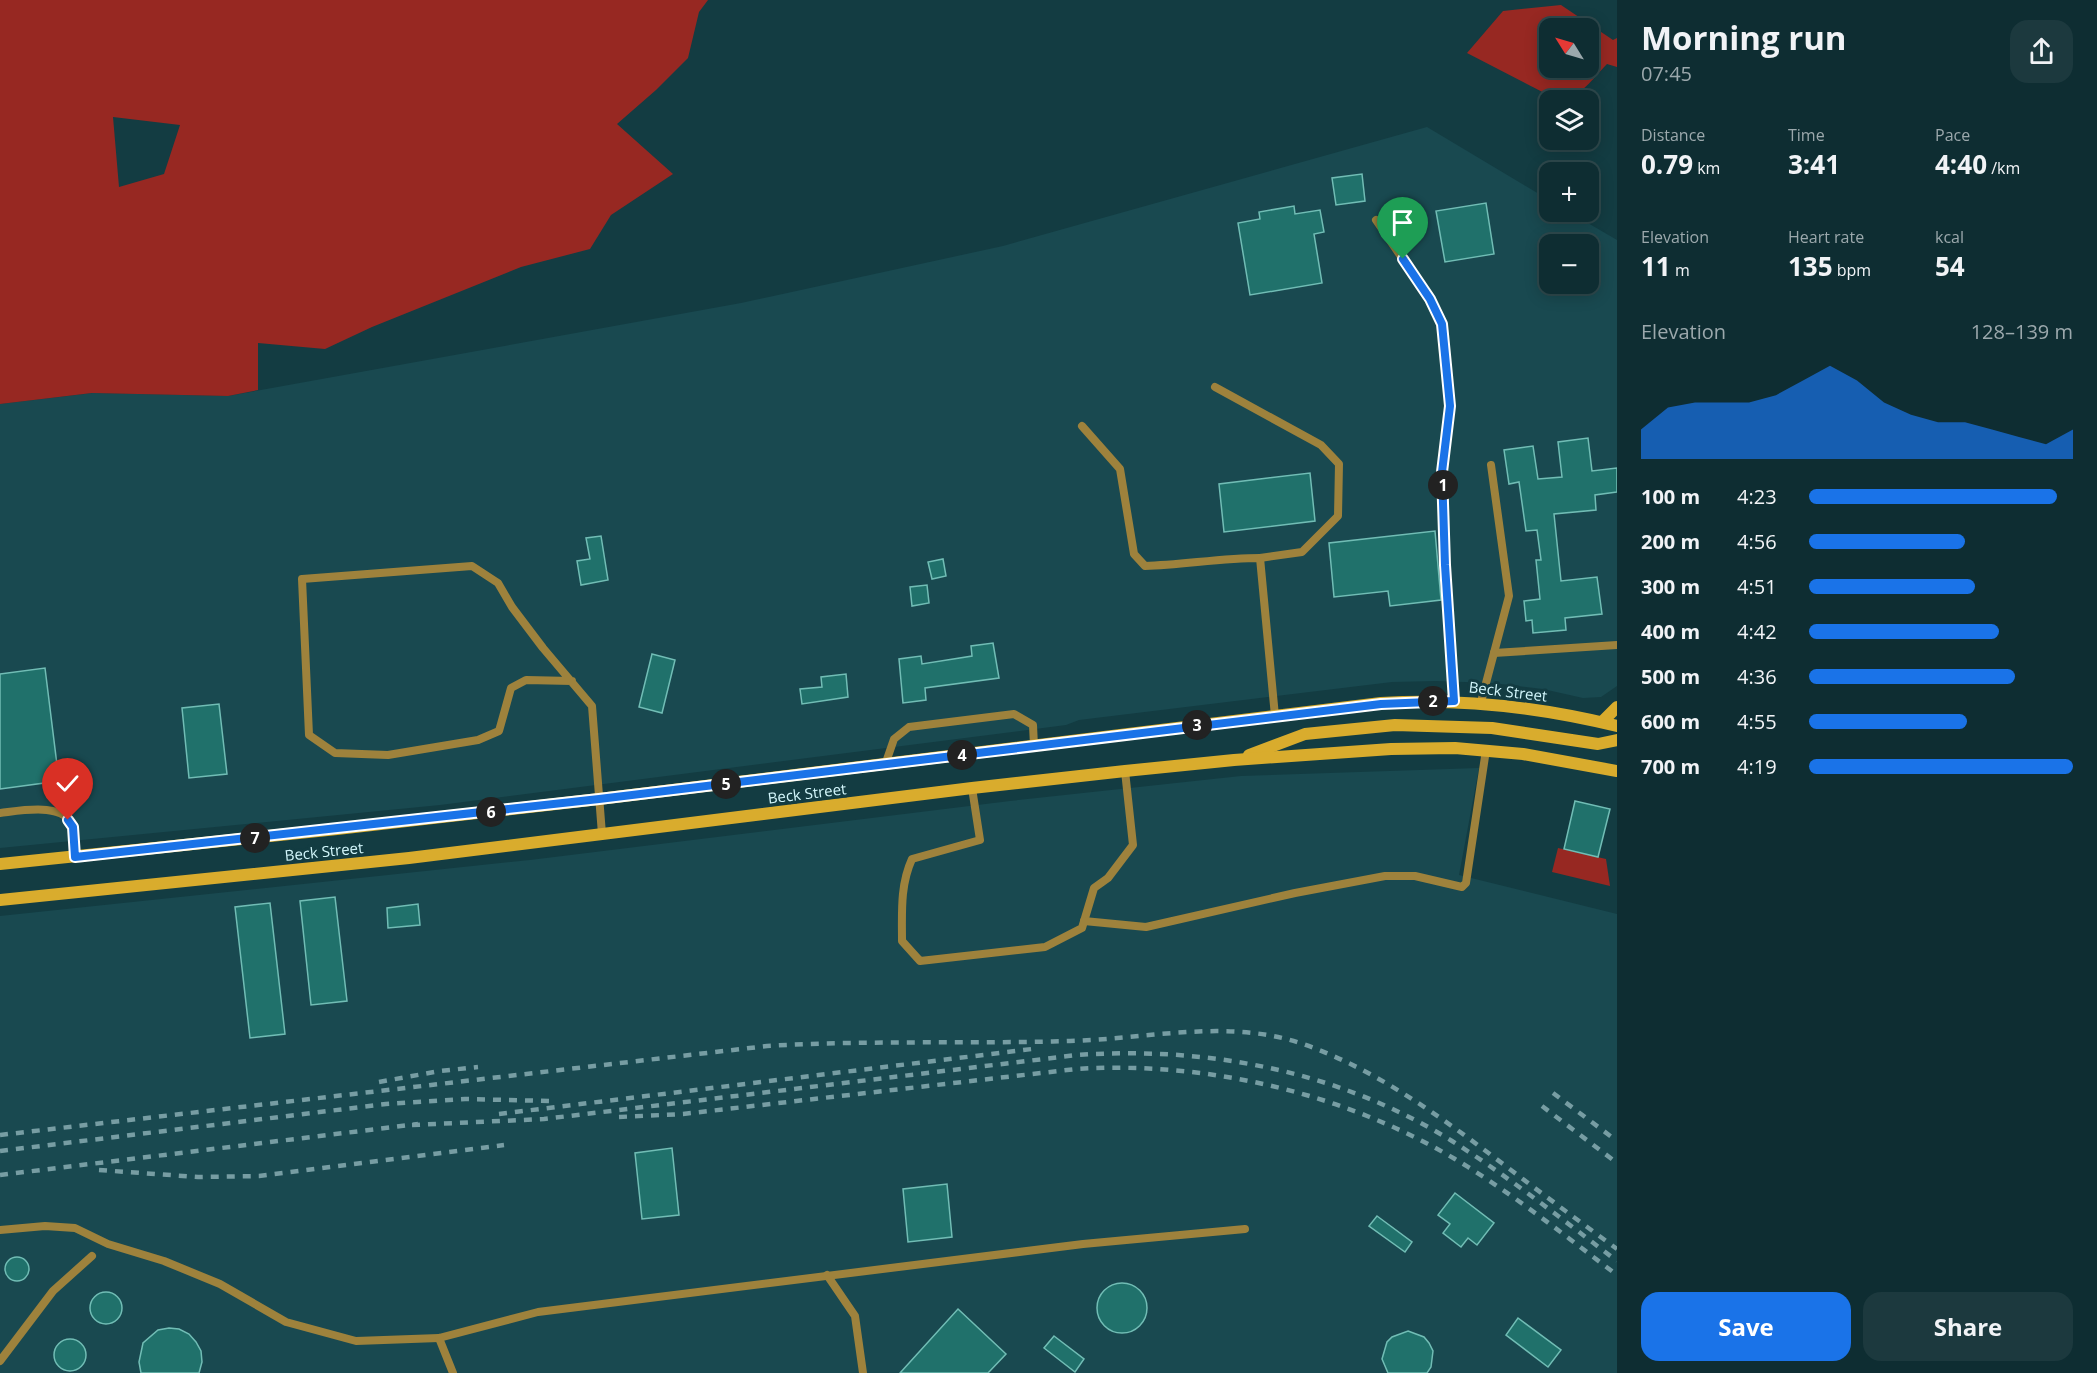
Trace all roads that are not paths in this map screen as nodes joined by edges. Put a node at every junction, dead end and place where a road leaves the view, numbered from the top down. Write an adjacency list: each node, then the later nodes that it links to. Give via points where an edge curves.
1 (1376, 220): 9 (lane, via 1430,299 1442,324 1450,406 1442,472)
2 (1215, 387): 5 (lane, via 1321,445 1339,464 1338,516 1302,552)
3 (1082, 426): 5 (lane, via 1120,469 1134,554 1145,566)
4 (1491, 465): 7 (lane, via 1509,596)
5 (1260, 558): 12 (lane)
6 (1617, 645): 7 (lane)
7 (1494, 653): 10 (lane)
8 (572, 681): 8 (lane, via 498,584 472,566 302,579 309,735 336,753 388,755 478,740 499,731 511,688 526,680); 23 (lane, via 592,706)
9 (1454, 701): 10 (main road, Beck Street); 12 (main road, Beck Street, via 1381,704)
10 (1481, 702): 13 (main road, Beck Street)
11 (1617, 706): 13 (main road)
12 (1275, 716): 16 (main road, Beck Street)
13 (1602, 723): 14 (main road, Beck Street)
14 (1617, 726)
15 (1617, 740): 18 (main road, via 1598,744 1492,728 1395,725 1305,734)
16 (1034, 746): 19 (main road, Beck Street); 19 (lane, via 1033,725 1014,714 909,727 894,739)
17 (1486, 750): 18 (main road, Beck Street, via 1391,749); 21 (main road, Beck Street); 29 (lane, via 1466,883 1462,887 1415,876 1385,876 1146,927)
18 (1234, 760): 20 (main road, Beck Street)
19 (885, 765): 23 (main road, Beck Street)
20 (1125, 771): 22 (main road, Beck Street); 29 (lane, via 1133,845 1108,878 1094,888)
21 (1617, 771)
22 (972, 788): 25 (main road, Beck Street); 29 (lane, via 980,840 912,859 902,896 902,941 920,961 931,960 1045,947 1082,928)
23 (599, 799): 25 (lane); 26 (main road, Beck Street)
24 (0, 813): 26 (lane, via 46,809 56,812 72,824)
25 (602, 834): 28 (main road, Beck Street)
26 (75, 857): 27 (main road, Beck Street)
27 (0, 864)
28 (0, 900)
29 (1084, 921)
30 (1245, 1228): 33 (lane)
31 (0, 1230): 34 (lane, via 75,1228 108,1244 220,1284 286,1322 356,1341)
32 (92, 1256): 35 (lane, via 53,1292)
33 (827, 1275): 34 (lane, via 538,1312); 37 (lane, via 855,1316)
34 (439, 1338): 36 (lane)
35 (0, 1361)
36 (453, 1373)
37 (863, 1373)

